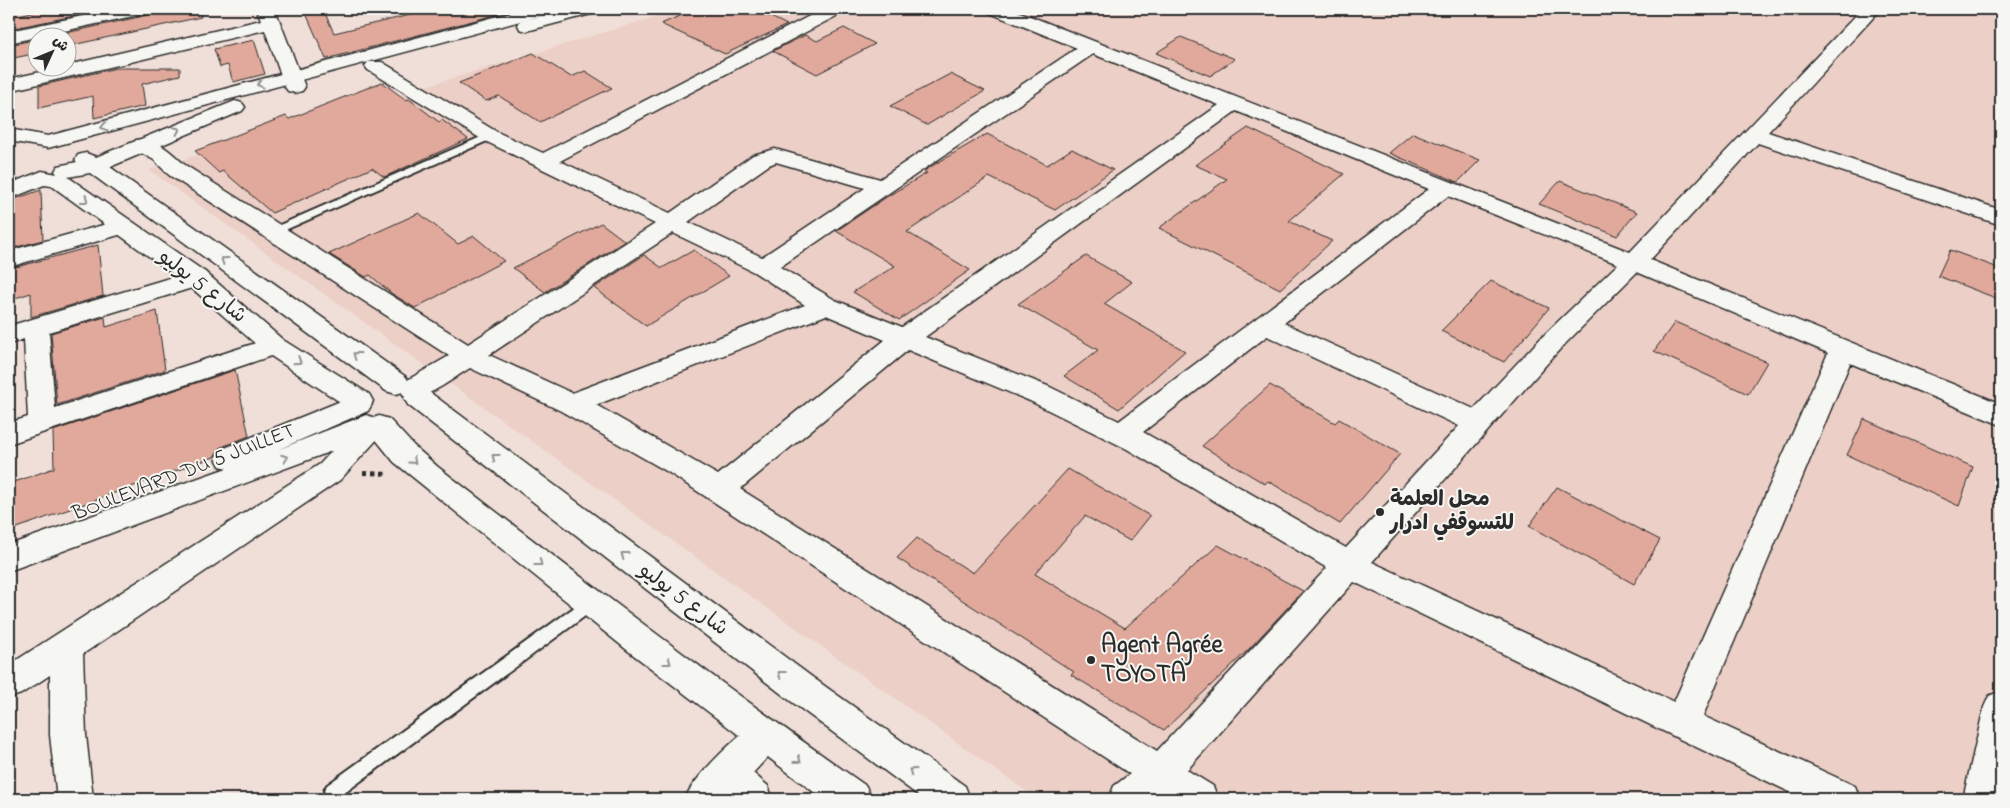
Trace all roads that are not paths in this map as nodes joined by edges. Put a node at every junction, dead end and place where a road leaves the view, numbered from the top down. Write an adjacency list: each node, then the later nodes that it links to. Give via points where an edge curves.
1 (142, 9): 8 (street)
2 (544, 9): 11 (street)
3 (589, 9): 10 (street)
4 (836, 9): 18 (street)
5 (996, 9): 9 (street)
6 (1872, 9): 14 (street)
7 (269, 16): 11 (street); 12 (street)
8 (9, 37)
9 (1091, 47): 13 (street); 21 (street)
10 (375, 66): 11 (street); 15 (street)
11 (293, 81): 16 (street, one-way to 11); 17 (street, one-way to 17)
12 (9, 85)
13 (1234, 104): 22 (street); 36 (street)
14 (1756, 135): 24 (street); 29 (street)
15 (490, 136): 18 (street); 27 (lane)
16 (144, 145): 19 (street); 27 (street, via 162,155 177,170)
17 (19, 148): 19 (street, via 74,138 90,143 93,148); 20 (street, via 13,174)
18 (542, 162): 25 (street)
19 (82, 166): 20 (street); 40 (street, شارع 5 يوليو, one-way to 19)
20 (42, 178): 23 (street); 26 (street, شارع 5 يوليو, one-way to 26, via 60,181)
21 (884, 187): 25 (street, via 775,156 762,160); 30 (street)
22 (1445, 188): 29 (street); 33 (street)
23 (9, 192)
24 (2001, 218)
25 (672, 224): 30 (street); 39 (street)
26 (121, 227): 28 (street); 31 (street, شارع 5 يوليو)
27 (272, 230): 39 (street)
28 (9, 258)
29 (1634, 262): 38 (street); 45 (street, via 1551,343)
30 (763, 267): 32 (street)
31 (196, 278): 34 (street); 37 (street, شارع 5 يوليو)
32 (826, 306): 36 (street); 41 (street)
33 (1265, 325): 45 (street); 47 (street)
34 (36, 326): 35 (street); 44 (street)
35 (9, 335)
36 (904, 339): 47 (street, via 1040,394); 48 (street)
37 (274, 346): 43 (street, شارع 5 يوليو, one-way to 43); 44 (street)
38 (1844, 349): 42 (street); 56 (street)
39 (468, 356): 40 (street); 41 (street)
40 (409, 390): 43 (street, via 376,389); 43 (street, via 416,404 406,416); 64 (street, شارع 5 يوليو, one-way to 40, via 800,688)
41 (571, 404): 48 (street)
42 (2001, 415)
43 (367, 416): 49 (street, BOULEVARD DU 5 JUILLET, via 254,449); 50 (street, one-way to 43, via 297,454); 52 (street, شارع 5 يوليو, one-way to 52, via 428,475); 53 (street, via 330,472)
44 (42, 423): 46 (street)
45 (1479, 423): 51 (street)
46 (9, 434)
47 (1122, 434): 51 (street)
48 (718, 490): 58 (street)
49 (9, 538)
50 (9, 558)
51 (1350, 566): 56 (street); 58 (street)
52 (590, 603): 57 (street, شارع 5 يوليو, one-way to 57); 60 (lane)
53 (66, 646): 54 (street); 61 (street, via 68,735)
54 (9, 683)
55 (2001, 707): 68 (street)
56 (1682, 723): 67 (street)
57 (764, 736): 59 (street); 63 (street, شارع 5 يوليو, one-way to 63)
58 (1161, 774): 65 (street); 66 (street)
59 (715, 787): 62 (street)
60 (333, 792)
61 (75, 799)
62 (755, 799)
63 (852, 799)
64 (952, 799)
65 (1127, 799)
66 (1200, 799)
67 (1842, 799)
68 (1981, 799)

